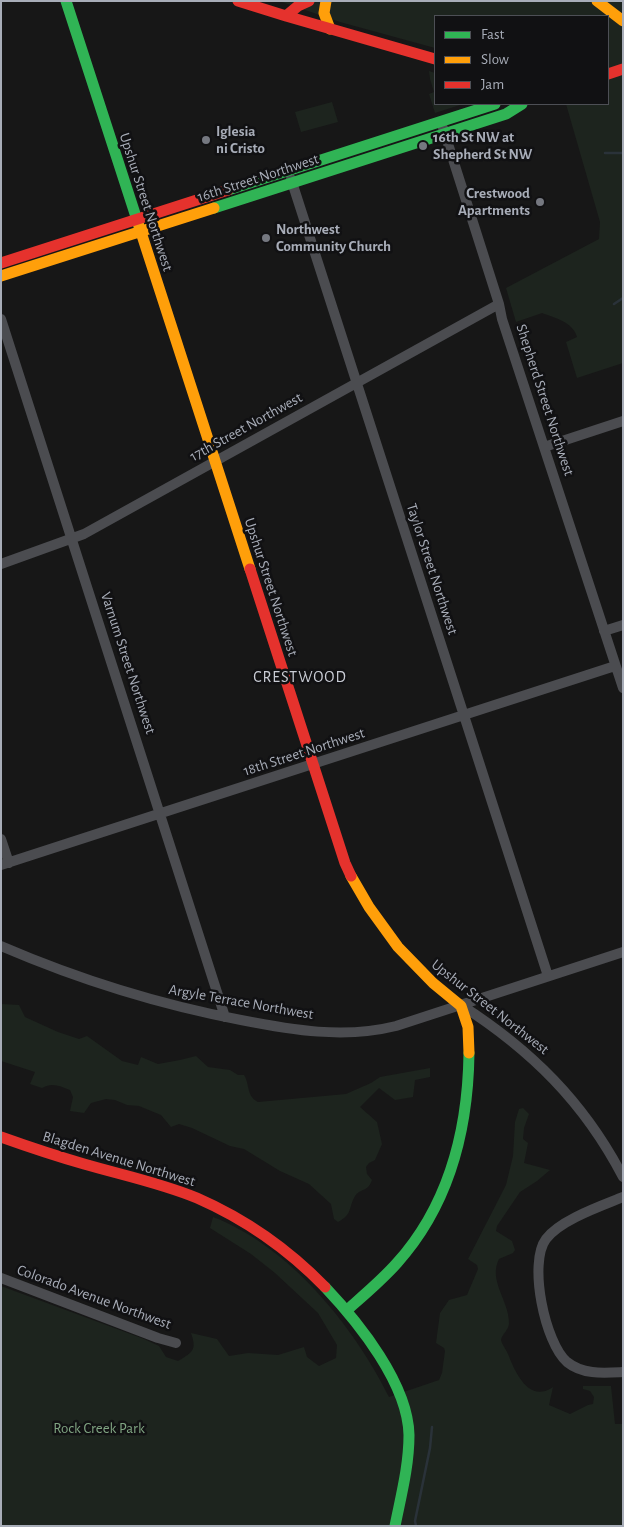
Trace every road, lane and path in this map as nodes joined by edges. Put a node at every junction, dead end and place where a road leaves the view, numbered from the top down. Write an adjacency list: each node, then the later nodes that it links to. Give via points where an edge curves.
1 (66, 1): 18 (main road, Upshur Street Northwest)
2 (238, 1): 6 (main road)
3 (309, 1): 6 (main road)
4 (326, 1): 8 (main road, via 324,13)
5 (598, 1): 7 (main road)
6 (286, 16): 8 (main road)
7 (623, 21)
8 (330, 29): 9 (main road)
9 (434, 59)
10 (623, 69): 11 (main road)
11 (609, 74)
12 (492, 105): 14 (main road, 16th Street Northwest)
13 (520, 105): 15 (main road, 16th Street Northwest, via 506,114)
14 (441, 120): 15 (street, Shepherd Street Northwest); 16 (main road, 16th Street Northwest)
15 (445, 133): 17 (main road, 16th Street Northwest); 22 (street, Shepherd Street Northwest)
16 (288, 170): 17 (street, Taylor Street Northwest); 18 (main road, 16th Street Northwest)
17 (292, 183): 19 (main road, 16th Street Northwest); 24 (street, Taylor Street Northwest)
18 (136, 220): 19 (main road, Upshur Street Northwest); 20 (main road, 16th Street Northwest)
19 (140, 232): 21 (main road, 16th Street Northwest); 27 (main road, Upshur Street Northwest)
20 (1, 263)
21 (1, 276)
22 (499, 304): 24 (street, 17th Street Northwest); 26 (street, Shepherd Street Northwest)
23 (1, 319): 28 (street, Varnum Street Northwest)
24 (356, 382): 27 (street, 17th Street Northwest); 34 (street, Taylor Street Northwest)
25 (623, 421): 26 (street)
26 (544, 447): 31 (street, Shepherd Street Northwest)
27 (215, 462): 28 (street, 17th Street Northwest); 35 (main road, Upshur Street Northwest)
28 (72, 540): 29 (street, 17th Street Northwest); 36 (street, Varnum Street Northwest)
29 (1, 564)
30 (623, 625): 31 (street)
31 (604, 631): 32 (street, Shepherd Street Northwest)
32 (616, 666): 33 (street, Shepherd Street Northwest); 34 (street, 18th Street Northwest)
33 (623, 688)
34 (464, 716): 35 (street, 18th Street Northwest); 41 (street, Taylor Street Northwest)
35 (312, 764): 36 (street, 18th Street Northwest); 42 (main road, Upshur Street Northwest, via 345,864 366,905 403,953)
36 (161, 813): 38 (street, 18th Street Northwest); 43 (street, Varnum Street Northwest)
37 (1, 839): 38 (street)
38 (5, 864)
39 (1, 946): 43 (street, Argyle Terrace Northwest, via 116,990)
40 (623, 952): 41 (street, Argyle Terrace Northwest)
41 (548, 976): 42 (street, Argyle Terrace Northwest)
42 (460, 1005): 43 (street, Argyle Terrace Northwest, via 388,1028 358,1032 311,1031); 45 (street, Upshur Street Northwest, via 512,1041 553,1078 584,1114); 48 (main road, via 467,1023 468,1098 461,1143 450,1176 432,1214 408,1251)
43 (225, 1017)
44 (1, 1137): 48 (main road, Blagden Avenue Northwest, via 159,1184 210,1204 270,1240)
45 (623, 1177)
46 (623, 1197): 50 (street, via 555,1230 543,1244 538,1259 541,1293 556,1348 571,1365 585,1371)
47 (1, 1278): 49 (street, Colorado Avenue Northwest)
48 (347, 1310): 51 (main road, Blagden Avenue Northwest, via 384,1363 406,1410 408,1452)
49 (176, 1343)
50 (623, 1372)
51 (394, 1526)

